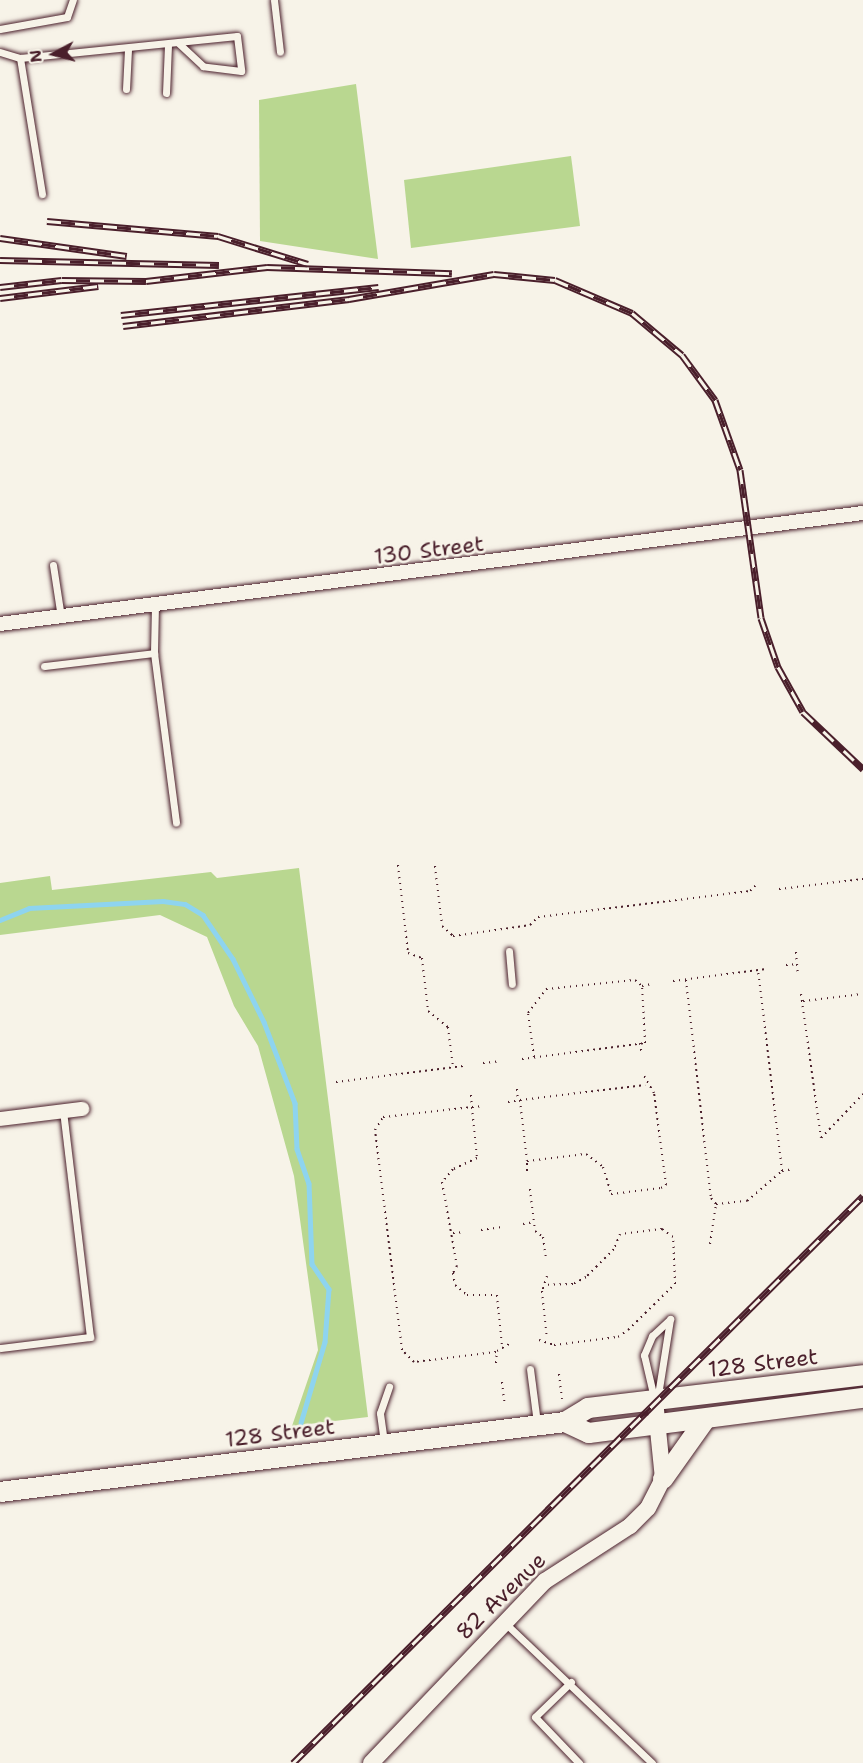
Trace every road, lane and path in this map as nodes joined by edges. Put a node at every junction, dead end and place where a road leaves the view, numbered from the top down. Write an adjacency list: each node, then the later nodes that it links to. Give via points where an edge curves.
1 (73, 0): 3 (lane, via 67,17)
2 (274, 0): 8 (lane)
3 (0, 29)
4 (178, 44): 4 (lane, via 237,36 241,71 203,66); 5 (lane)
5 (168, 45): 6 (lane); 11 (lane)
6 (128, 49): 9 (lane); 10 (lane)
7 (0, 52): 9 (lane)
8 (280, 52)
9 (20, 58): 12 (lane)
10 (126, 90)
11 (166, 93)
12 (42, 194)
13 (863, 513): 15 (street, 130 Street)
14 (53, 565): 16 (lane)
15 (155, 605): 16 (street, 130 Street); 18 (lane)
16 (61, 617): 17 (street, 130 Street)
17 (0, 624)
18 (154, 653): 19 (lane); 20 (lane)
19 (44, 666)
20 (176, 823)
21 (398, 865): 48 (path, via 408,953 422,958 428,1011 448,1027)
22 (435, 866): 24 (path, via 442,926 453,936 530,925 538,917 750,891)
23 (863, 879): 25 (path)
24 (756, 885)
25 (779, 889)
26 (509, 951): 35 (lane)
27 (796, 952): 28 (path)
28 (797, 964): 29 (path); 32 (path)
29 (786, 965)
30 (767, 969): 31 (path)
31 (758, 970): 33 (path); 65 (path)
32 (798, 975)
33 (686, 980): 34 (path); 67 (path)
34 (673, 981)
35 (512, 984)
36 (651, 984): 37 (path)
37 (642, 986): 41 (path, via 649,1037); 43 (path, via 635,980 546,989 528,1013)
38 (801, 994): 40 (path)
39 (863, 994): 40 (path)
40 (802, 1001): 53 (path, via 821,1138)
41 (640, 1043): 42 (path); 43 (path)
42 (642, 1055)
43 (534, 1057): 44 (path)
44 (522, 1059)
45 (501, 1061): 46 (path)
46 (483, 1064)
47 (463, 1066): 48 (path)
48 (453, 1067): 50 (path)
49 (644, 1076): 51 (path)
50 (336, 1082)
51 (645, 1085): 55 (path); 62 (path, via 651,1085 654,1093 666,1185 611,1194 603,1167 586,1154)
52 (516, 1089): 55 (path)
53 (863, 1094)
54 (471, 1095): 58 (path)
55 (519, 1100): 56 (path); 62 (path)
56 (508, 1102)
57 (483, 1106): 58 (path)
58 (472, 1107): 73 (path, via 477,1158 472,1165 453,1169 442,1182); 84 (path, via 383,1118 375,1130 402,1350 414,1362)
59 (82, 1109): 60 (street)
60 (63, 1112): 61 (street); 83 (lane, via 90,1337)
61 (0, 1119)
62 (527, 1161): 64 (path)
63 (793, 1168): 65 (path)
64 (527, 1171)
65 (782, 1171): 67 (path, via 753,1200)
66 (530, 1189): 68 (path)
67 (716, 1204): 74 (path)
68 (534, 1222): 69 (path); 75 (path, via 543,1237)
69 (523, 1224)
70 (502, 1227): 71 (path)
71 (481, 1230)
72 (464, 1232): 73 (path)
73 (453, 1233): 82 (path, via 455,1286 466,1295 497,1295)
74 (710, 1244)
75 (546, 1258)
76 (547, 1276): 77 (path)
77 (548, 1285): 78 (path, via 542,1291); 81 (path, via 573,1284 586,1277 614,1249 620,1234 662,1229 673,1238 675,1284 628,1330 618,1337)
78 (547, 1339): 79 (path); 81 (path)
79 (539, 1340)
80 (511, 1343): 82 (path)
81 (556, 1345): 85 (path)
82 (502, 1346): 84 (path)
83 (0, 1348)
84 (496, 1352): 86 (path)
85 (557, 1352)
86 (496, 1363)
87 (530, 1369): 99 (lane)
88 (559, 1374): 93 (path)
89 (863, 1375): 94 (main road, 128 Street)
90 (502, 1382): 95 (path)
91 (389, 1387): 100 (lane, via 380,1413)
92 (863, 1398): 96 (main road, 128 Street)
93 (562, 1399)
94 (655, 1400): 94 (lane, via 663,1386 661,1354 670,1319 652,1336 645,1355); 97 (main road, 128 Street, via 588,1408); 98 (street)
95 (505, 1406)
96 (705, 1420): 98 (main road, 128 Street); 101 (main road)
97 (566, 1422): 98 (main road, 128 Street, via 589,1432); 99 (main road, 128 Street)
98 (658, 1425): 101 (street)
99 (538, 1426): 100 (main road, 128 Street)
100 (384, 1445): 102 (main road, 128 Street)
101 (663, 1479): 103 (street, 82 Avenue, via 648,1508 630,1526 563,1567)
102 (0, 1492)
103 (505, 1623): 104 (lane); 105 (street, 82 Avenue)
104 (571, 1682): 106 (lane, via 535,1717); 107 (lane)
105 (371, 1763)
106 (579, 1763)
107 (652, 1763)

